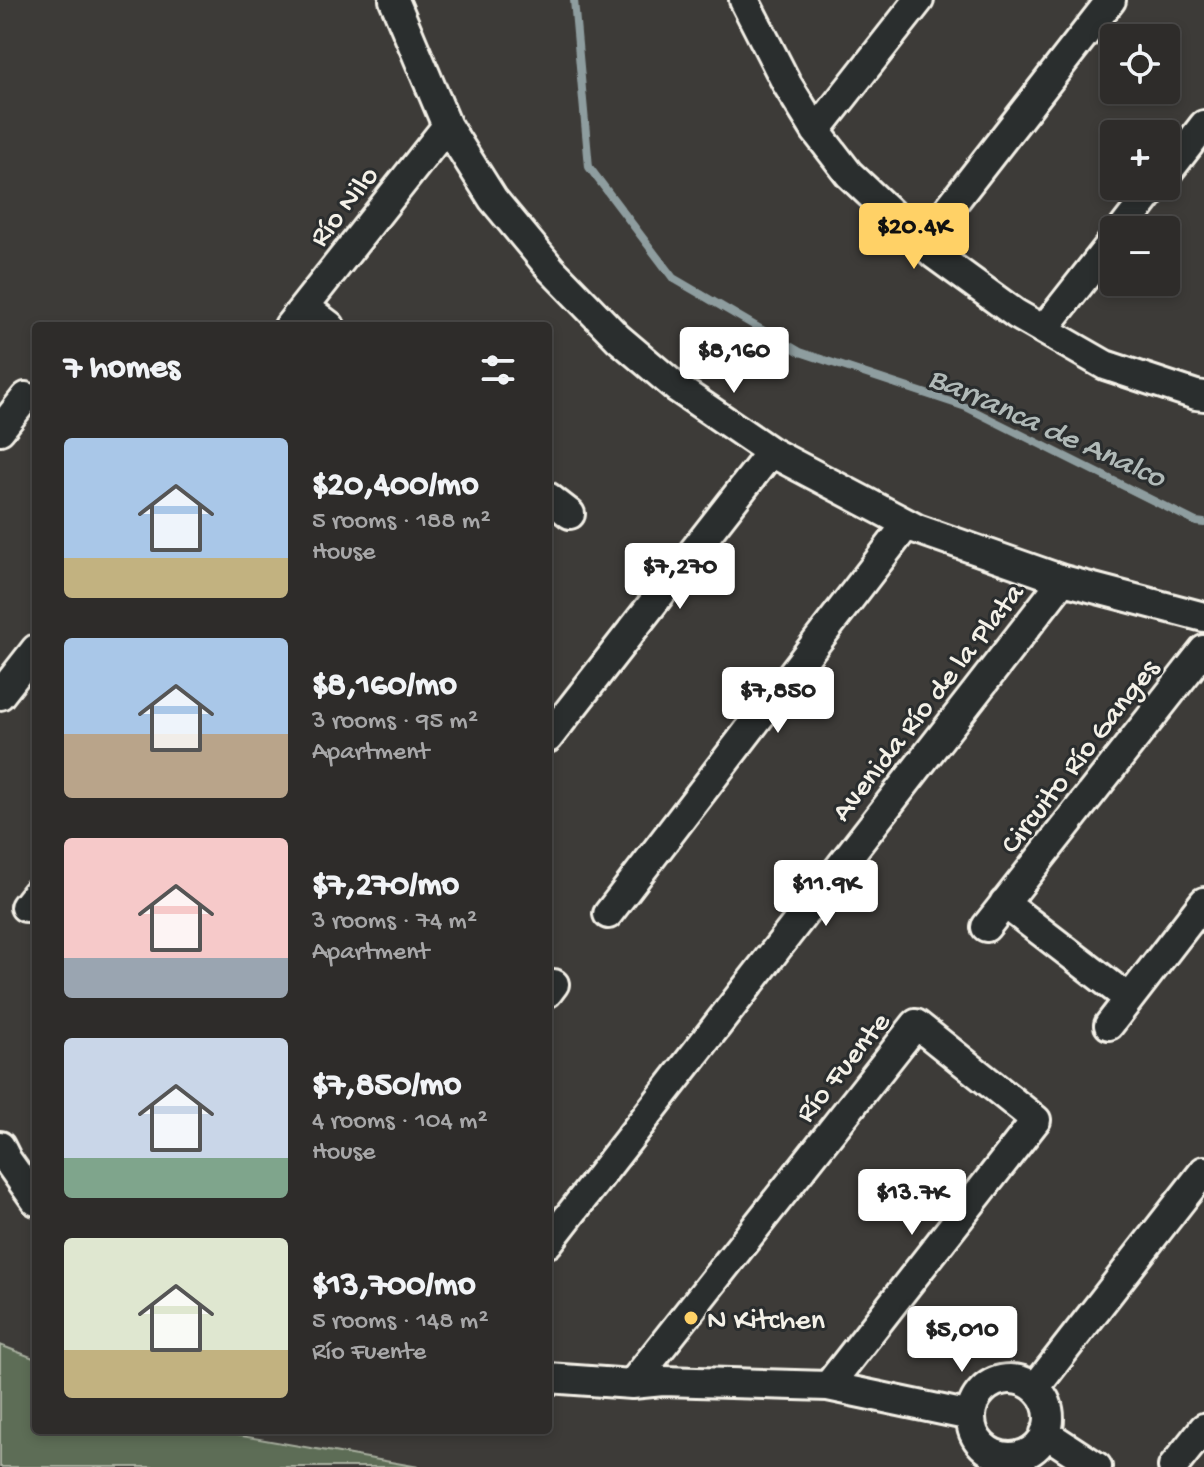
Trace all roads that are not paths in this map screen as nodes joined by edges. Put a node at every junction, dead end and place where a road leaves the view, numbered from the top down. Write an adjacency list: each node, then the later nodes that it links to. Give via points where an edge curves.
1 (394, 0): 6 (street)
2 (744, 0): 7 (street)
3 (919, 0): 7 (street)
4 (1111, 0): 11 (street)
5 (1204, 125): 8 (street)
6 (447, 126): 13 (street, Río Nilo); 19 (street, via 493,199 618,338 677,388)
7 (816, 131): 11 (street, via 849,174)
8 (1180, 156)
9 (1145, 200): 10 (street)
10 (1133, 216)
11 (922, 243): 15 (street)
12 (1100, 258): 15 (street)
13 (297, 316): 14 (street)
14 (317, 322)
15 (1044, 329): 16 (street, via 1105,365)
16 (1201, 392)
17 (21, 398): 18 (street)
18 (0, 430)
19 (771, 452): 20 (street); 26 (street)
20 (907, 524): 21 (street); 29 (street)
21 (1063, 580): 22 (street); 36 (street, Avenida Río de la Plata)
22 (1204, 617)
23 (1204, 650): 28 (street, Circuito Río Ganges)
24 (32, 654): 25 (street)
25 (0, 695)
26 (552, 733)
27 (1204, 902): 31 (street)
28 (1004, 903): 30 (street, Circuito Río Ganges); 31 (street)
29 (608, 914)
30 (986, 927)
31 (1129, 999): 32 (street)
32 (1109, 1025)
33 (0, 1146): 35 (street)
34 (1204, 1171): 40 (street)
35 (32, 1195)
36 (552, 1238)
37 (552, 1378): 38 (street)
38 (632, 1384): 39 (street); 39 (street, Río Fuente, via 916,1024 1036,1120)
39 (828, 1386): 41 (street)
40 (1035, 1388): 41 (street, via 1000,1380 979,1394); 43 (street, via 1048,1409)
41 (971, 1416): 43 (street, via 979,1442 1001,1456 1027,1453)
42 (1204, 1428): 45 (street)
43 (1045, 1433): 44 (street)
44 (1097, 1467)
45 (1173, 1467)

